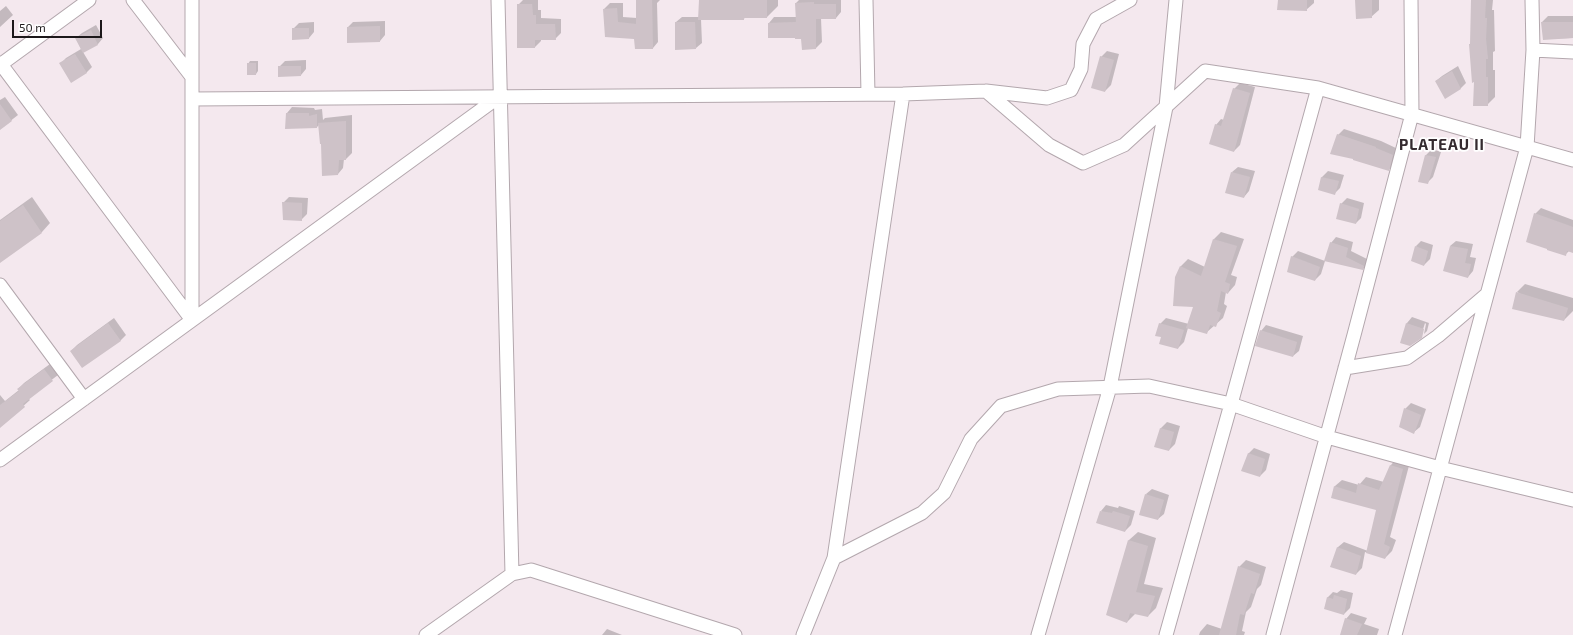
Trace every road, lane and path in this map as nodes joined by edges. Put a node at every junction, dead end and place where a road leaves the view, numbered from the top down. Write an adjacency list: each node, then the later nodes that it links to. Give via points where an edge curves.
1 (89, 0): 12 (street)
2 (133, 0): 13 (street)
3 (192, 0): 13 (street)
4 (498, 0): 18 (street)
5 (866, 0): 16 (street)
6 (1130, 0): 15 (street, via 1096,19 1083,44 1081,69 1071,90 1047,98)
7 (1176, 0): 20 (street)
8 (1411, 0): 21 (street)
9 (1532, 0): 10 (street)
10 (1532, 50): 11 (street); 22 (street)
11 (1573, 52)
12 (0, 64): 26 (street)
13 (192, 77): 19 (street)
14 (1318, 88): 20 (street, via 1205,71); 21 (street); 30 (street)
15 (986, 91): 17 (street); 20 (street, via 1049,145 1083,163 1124,145)
16 (868, 94): 17 (street); 18 (street)
17 (903, 94): 35 (street)
18 (500, 96): 19 (street); 26 (street); 36 (street)
19 (192, 99): 26 (street)
20 (1166, 107): 28 (street)
21 (1412, 114): 22 (street); 27 (street)
22 (1527, 147): 23 (street); 25 (street)
23 (1573, 160)
24 (0, 285): 29 (street)
25 (1486, 295): 27 (street, via 1438,336 1407,358); 33 (street)
26 (192, 320): 29 (street)
27 (1346, 368): 31 (street)
28 (1110, 388): 30 (street, via 1149,386); 35 (street, via 1058,389 1001,406 971,439 944,493 922,513); 40 (street)
29 (84, 399): 32 (street)
30 (1231, 404): 31 (street); 41 (street)
31 (1327, 437): 33 (street); 42 (street)
32 (0, 460)
33 (1440, 468): 34 (street); 43 (street)
34 (1573, 500)
35 (834, 558): 39 (street)
36 (512, 574): 37 (street); 38 (street, via 531,570)
37 (426, 635)
38 (736, 635)
39 (804, 635)
40 (1038, 635)
41 (1166, 635)
42 (1273, 635)
43 (1395, 635)

